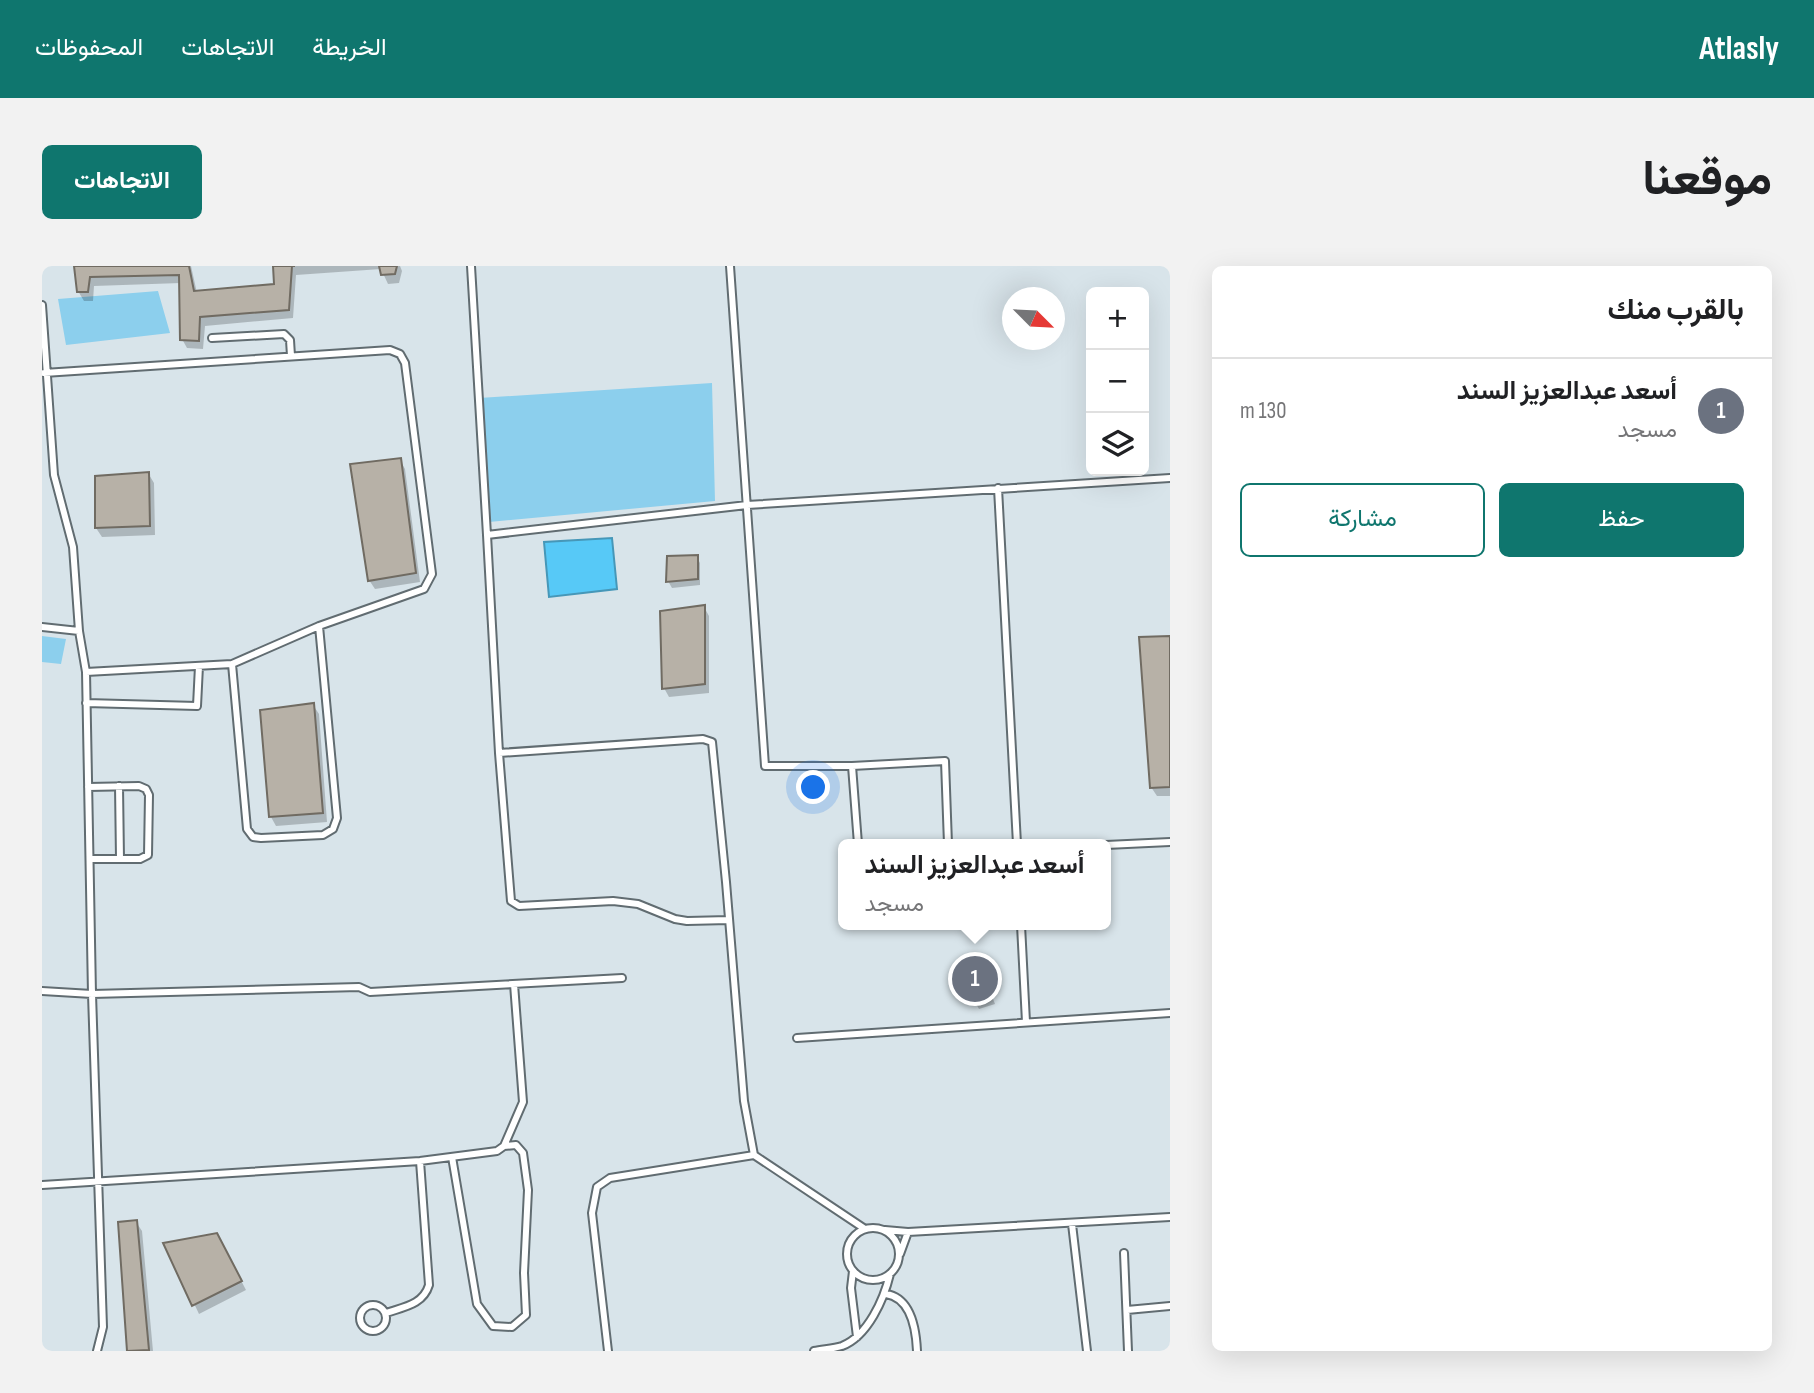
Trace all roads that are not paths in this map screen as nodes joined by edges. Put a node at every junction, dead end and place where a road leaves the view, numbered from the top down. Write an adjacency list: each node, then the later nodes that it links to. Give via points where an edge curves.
1 (471, 266): 10 (lane)
2 (730, 266): 9 (lane)
3 (42, 304): 6 (lane)
4 (212, 338): 5 (lane, via 285,334)
5 (291, 356): 6 (lane); 12 (lane, via 390,350 400,354 405,363 432,574 424,589)
6 (44, 373): 13 (lane, via 54,475 73,547)
7 (1170, 478): 8 (lane)
8 (998, 488): 9 (lane); 24 (lane)
9 (747, 505): 10 (lane); 19 (lane, via 765,765)
10 (486, 535): 18 (lane)
11 (42, 626): 13 (lane)
12 (319, 626): 14 (lane); 14 (lane, via 337,818 333,829 323,835 261,838 247,829)
13 (79, 631): 16 (lane)
14 (232, 664): 15 (lane)
15 (199, 666): 16 (lane); 17 (lane, via 197,706)
16 (86, 672): 17 (lane)
17 (86, 703): 21 (lane)
18 (499, 753): 29 (lane, via 514,904 613,901 638,904 687,921); 29 (lane, via 712,742)
19 (852, 765): 22 (lane); 23 (lane, via 945,761)
20 (118, 786): 21 (lane); 28 (lane); 28 (lane, via 143,787 149,795 148,855)
21 (88, 787): 27 (lane)
22 (859, 839)
23 (948, 839)
24 (1017, 839)
25 (1170, 842): 26 (lane)
26 (1111, 845)
27 (90, 859): 28 (lane); 34 (lane)
28 (120, 859)
29 (729, 920): 39 (lane, via 744,1101)
30 (1021, 930): 36 (lane)
31 (622, 978): 32 (lane)
32 (514, 984): 34 (lane, via 370,992 359,987); 38 (lane, via 523,1102)
33 (42, 991): 34 (lane)
34 (92, 994): 42 (lane)
35 (1170, 1013): 36 (lane)
36 (1026, 1022): 37 (lane)
37 (797, 1038)
38 (504, 1146): 40 (lane); 40 (lane, via 516,1146 523,1153 528,1191 526,1315 512,1327 493,1326 477,1304)
39 (754, 1155): 46 (lane); 59 (lane, via 610,1178 597,1187 592,1213)
40 (452, 1157): 41 (lane)
41 (420, 1161): 42 (lane); 56 (lane, via 429,1285 418,1302)
42 (98, 1182): 43 (lane); 58 (lane, via 103,1326)
43 (42, 1185)
44 (1170, 1217): 45 (lane)
45 (1072, 1224): 48 (lane); 62 (lane)
46 (865, 1229): 47 (lane); 51 (lane, via 849,1242 848,1262)
47 (885, 1230): 48 (lane); 50 (lane, via 898,1246)
48 (908, 1233): 50 (lane)
49 (1124, 1253): 55 (lane)
50 (899, 1256): 52 (lane)
51 (853, 1271): 52 (lane, via 871,1280); 57 (lane)
52 (890, 1274): 53 (lane)
53 (886, 1294): 57 (lane); 61 (lane, via 896,1295 907,1307)
54 (1170, 1306): 55 (lane)
55 (1127, 1310): 63 (lane)
56 (386, 1313): 56 (lane, via 375,1305 366,1307 360,1314 361,1323 367,1330 380,1330)
57 (857, 1337): 60 (lane, via 842,1346)
58 (97, 1351)
59 (608, 1351)
60 (814, 1351)
61 (917, 1351)
62 (1087, 1351)
63 (1128, 1351)

